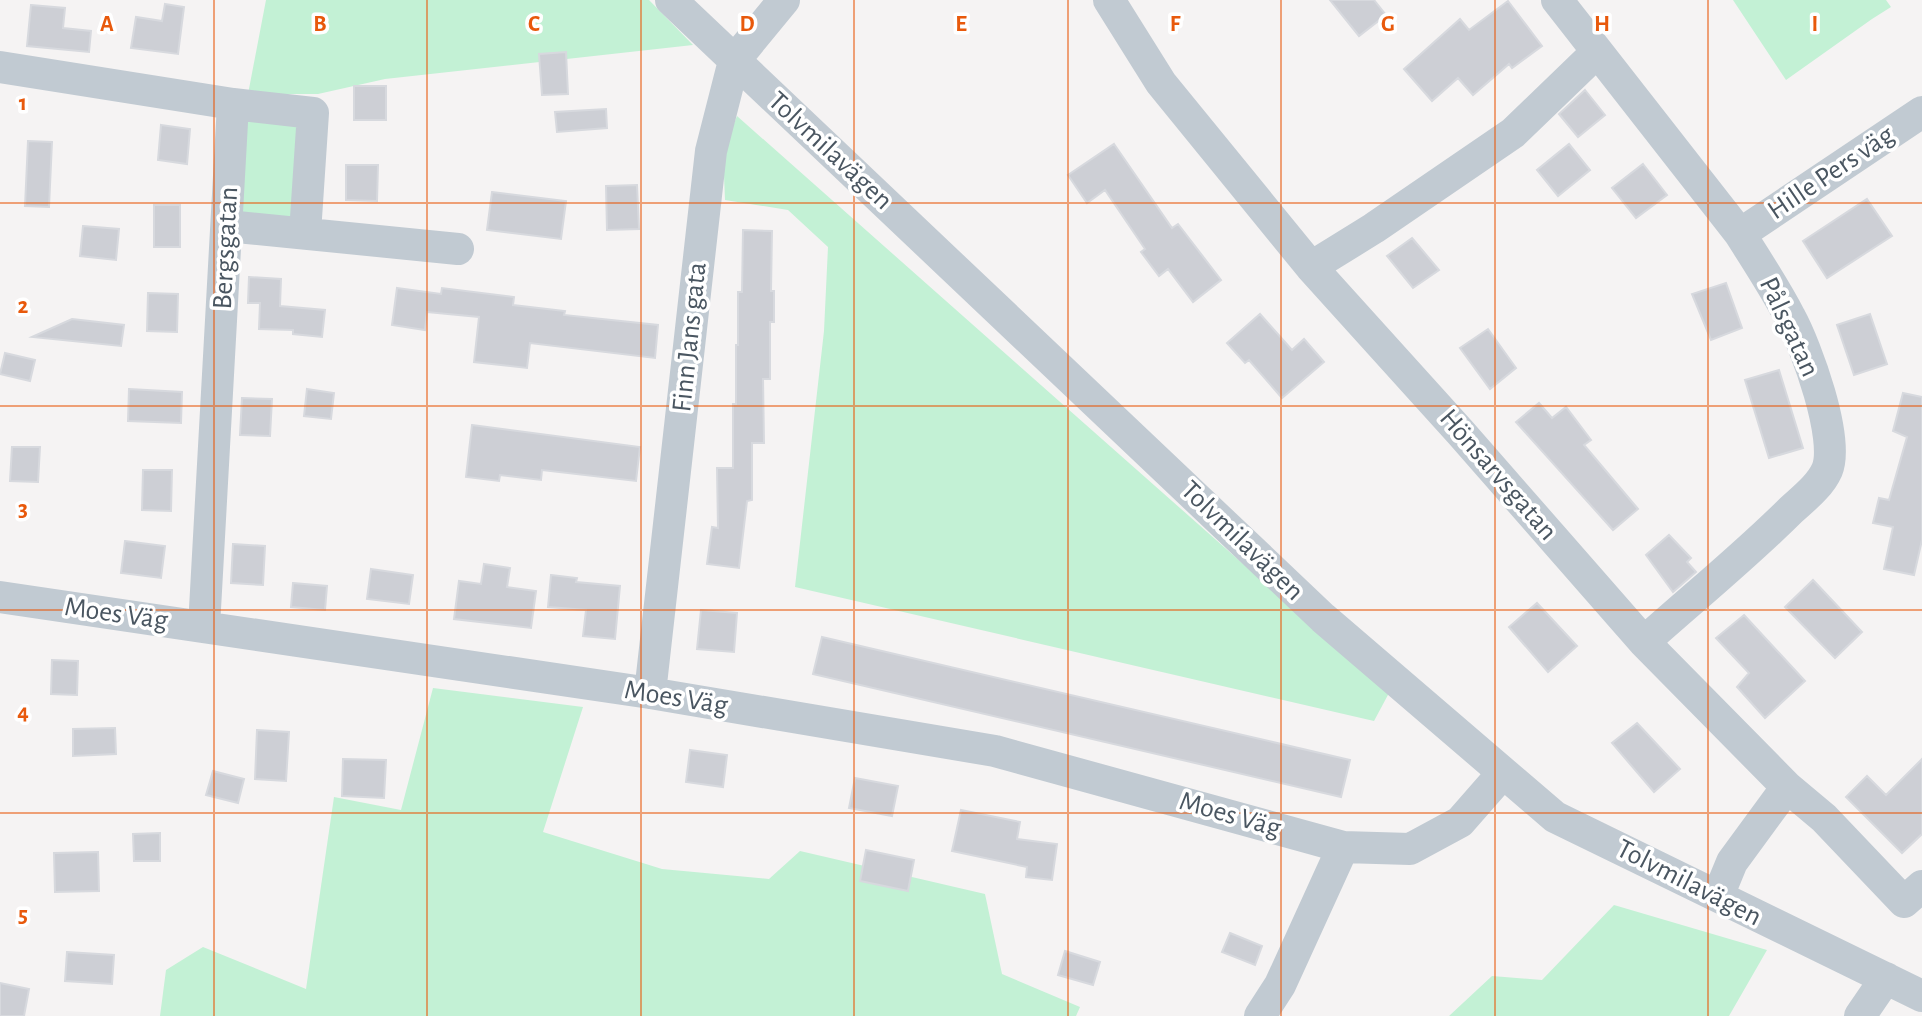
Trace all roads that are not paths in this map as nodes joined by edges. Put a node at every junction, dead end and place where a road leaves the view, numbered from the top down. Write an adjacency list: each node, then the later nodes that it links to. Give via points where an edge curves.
1 (671, 0): 6 (street, Tolvmilavägen)
2 (783, 0): 6 (street, Finn Jans gata)
3 (1109, 0): 14 (street, Hönsarvsgatan, via 1161,83)
4 (1557, 0): 5 (street, Pålsgatan)
5 (1597, 52): 12 (street, Pålsgatan); 14 (street, via 1513,133)
6 (734, 61): 18 (street, Finn Jans gata, via 711,151); 19 (street, Tolvmilavägen, via 1323,618)
7 (0, 67): 8 (street)
8 (233, 104): 10 (street, Bergsgatan); 11 (street, via 313,113)
9 (1922, 112): 12 (street, Hille Pers väg)
10 (227, 226): 11 (street); 16 (street, Bergsgatan)
11 (305, 233): 13 (street)
12 (1740, 234): 17 (street, Pålsgatan, via 1802,343 1828,426 1827,470 1778,523)
13 (458, 249)
14 (1311, 267): 17 (street, Hönsarvsgatan)
15 (0, 597): 16 (street, Moes Väg)
16 (204, 627): 18 (street, Moes Väg)
17 (1644, 642): 20 (street, Hönsarvsgatan)
18 (650, 693): 21 (street, Moes Väg, via 995,751)
19 (1502, 774): 21 (street, Moes Väg, via 1460,822 1410,849); 23 (street, Tolvmilavägen, via 1555,817)
20 (1787, 787): 22 (street, Hönsarvsgatan, via 1824,818 1904,902); 23 (street, via 1732,862)
21 (1343, 848): 26 (street, via 1280,985)
22 (1922, 886)
23 (1718, 895): 24 (street, Tolvmilavägen)
24 (1886, 978): 25 (street, Tolvmilavägen); 27 (street)
25 (1922, 996)
26 (1260, 1016)
27 (1860, 1016)

